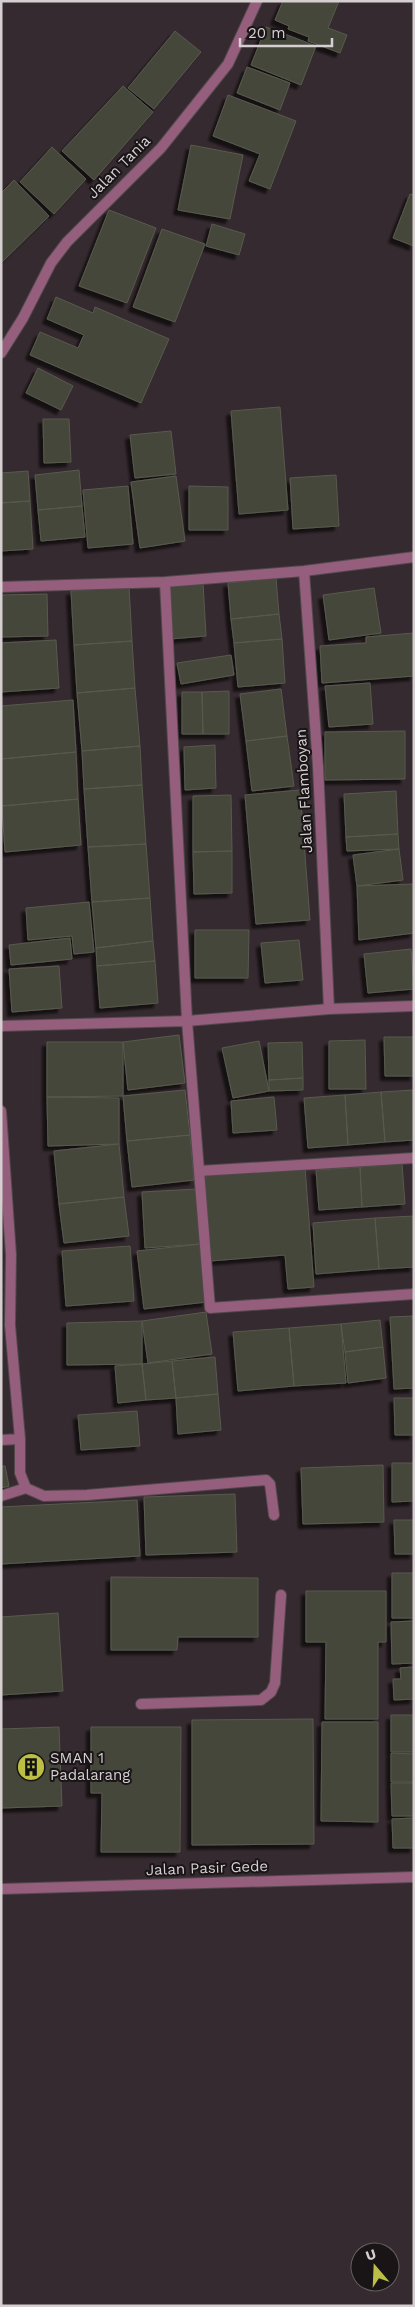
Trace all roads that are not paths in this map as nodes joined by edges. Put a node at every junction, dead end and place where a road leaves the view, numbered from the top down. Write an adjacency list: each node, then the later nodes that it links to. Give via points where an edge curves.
1 (258, 1): 2 (street, Jalan Tania, via 228,64 161,148 66,242)
2 (1, 353)
3 (414, 558): 4 (street)
4 (304, 571): 5 (street); 8 (street, Jalan Flamboyan, via 318,766)
5 (165, 582): 6 (street); 9 (street)
6 (1, 587)
7 (414, 1006): 8 (street)
8 (329, 1010): 9 (street)
9 (187, 1021): 10 (street); 13 (street)
10 (1, 1026)
11 (1, 1111): 14 (street)
12 (414, 1158): 13 (street)
13 (199, 1171): 15 (street, via 210,1308)
14 (6, 1256): 16 (street)
15 (414, 1294)
16 (20, 1438): 17 (street); 18 (street, via 20,1473)
17 (1, 1440)
18 (26, 1488): 19 (street); 20 (street, via 44,1496 87,1495 266,1480 270,1484)
19 (1, 1496)
20 (274, 1516)
21 (281, 1595): 22 (street, via 275,1683 271,1692 261,1700)
22 (141, 1704)
23 (414, 1877): 24 (street, Jalan Pasir Gede)
24 (1, 1889)

